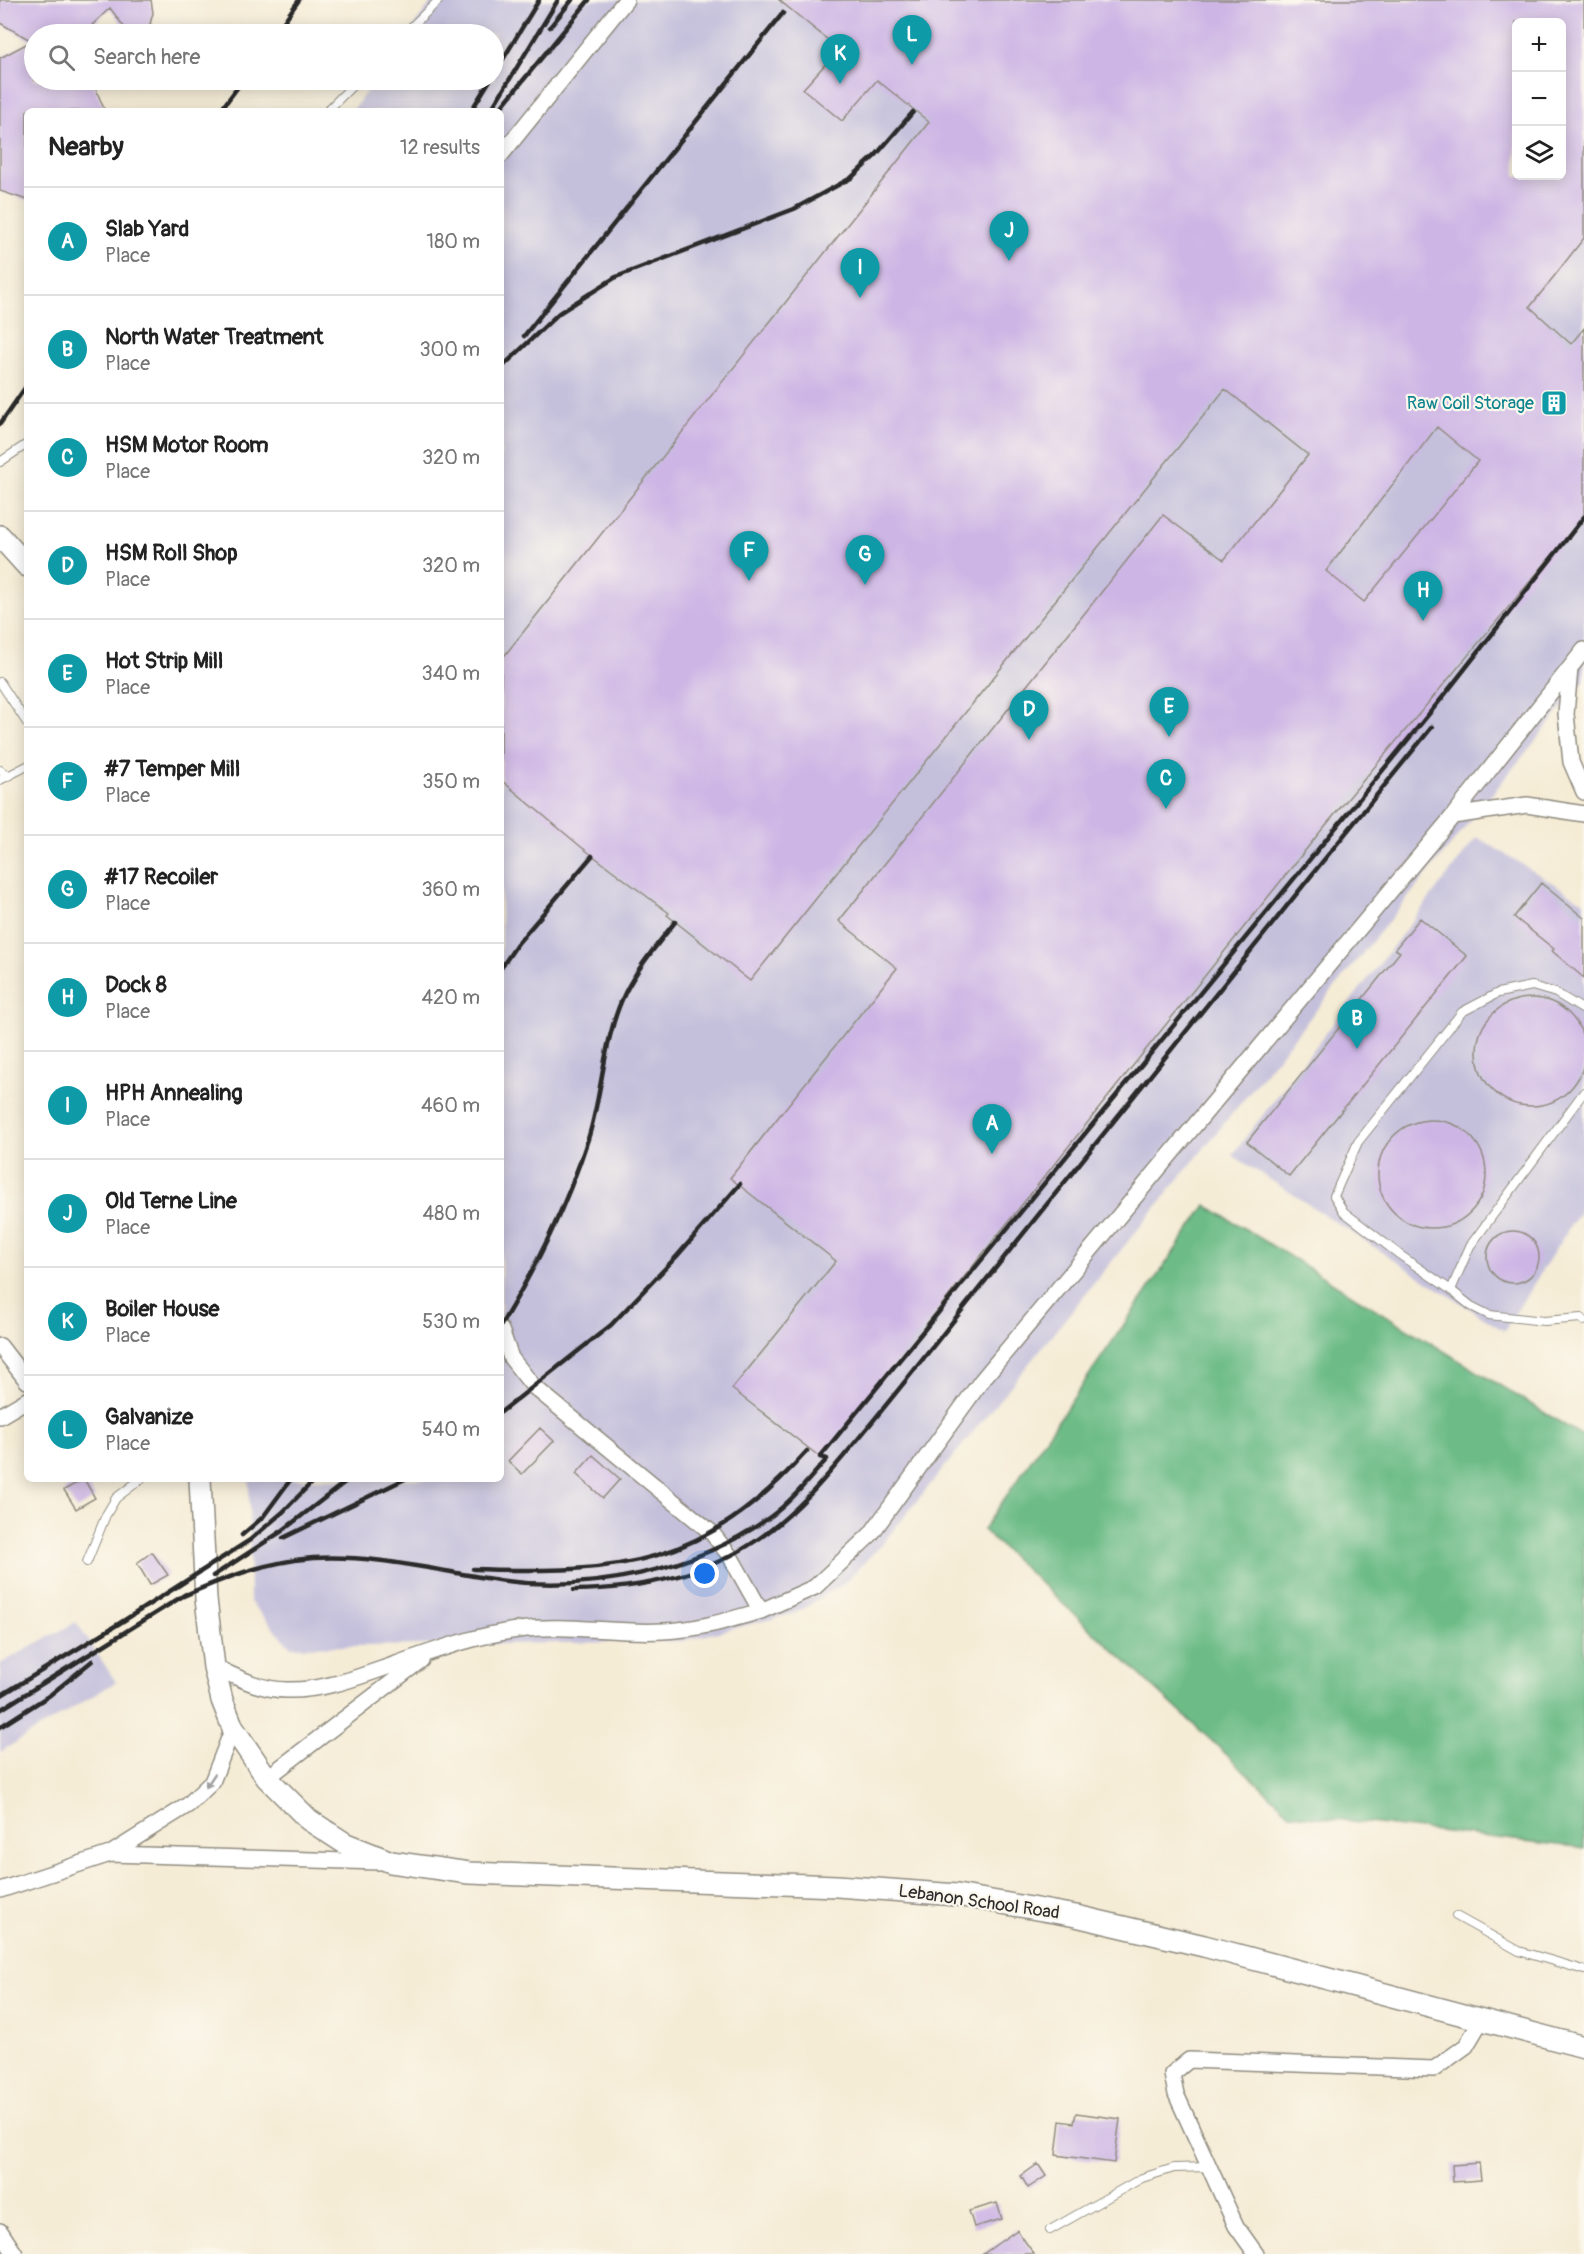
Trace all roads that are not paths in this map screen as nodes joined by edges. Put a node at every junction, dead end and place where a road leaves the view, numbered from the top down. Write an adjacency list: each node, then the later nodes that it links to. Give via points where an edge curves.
1 (439, 0): 3 (lane)
2 (626, 0): 6 (street)
3 (414, 24)
4 (348, 90): 5 (lane)
5 (330, 108)
6 (504, 151)
7 (24, 446): 8 (lane)
8 (0, 462)
9 (0, 536): 10 (street)
10 (24, 563)
11 (1584, 650): 12 (street)
12 (1570, 668): 19 (street, via 1566,714 1571,762); 21 (street)
13 (0, 682): 14 (lane)
14 (24, 718)
15 (24, 768): 17 (lane)
16 (0, 770): 17 (lane)
17 (8, 776): 18 (lane)
18 (0, 780)
19 (1584, 792)
20 (1584, 814): 21 (street, via 1527,805)
21 (1453, 816): 34 (street, via 982,1380 871,1534 815,1587)
22 (1584, 1010): 24 (lane, via 1556,993 1532,986 1498,993 1462,1012 1358,1142 1340,1179 1334,1196 1344,1212)
23 (1584, 1092): 24 (lane, via 1470,1246)
24 (1451, 1290): 25 (lane, via 1489,1315)
25 (1584, 1321)
26 (504, 1338): 34 (street, via 511,1358 533,1386 712,1533 730,1556)
27 (0, 1346): 28 (street)
28 (24, 1377)
29 (24, 1402): 30 (street)
30 (0, 1416)
31 (137, 1482): 33 (lane, via 116,1498)
32 (200, 1482): 36 (street, Lebanon School Road)
33 (87, 1563)
34 (761, 1611): 35 (street, via 708,1626 663,1631 520,1629)
35 (433, 1650): 36 (street, via 320,1688 285,1691 250,1683); 38 (street)
36 (214, 1667): 37 (street, Lebanon School Road)
37 (233, 1728): 38 (street, Lebanon School Road); 39 (street, one-way to 39, via 212,1782 189,1805)
38 (267, 1778): 40 (street, Lebanon School Road, via 309,1820 346,1844)
39 (110, 1854): 40 (street); 41 (street)
40 (391, 1862): 44 (street, Lebanon School Road, via 469,1873 837,1886 957,1895 1088,1918)
41 (0, 1890)
42 (1456, 1916): 43 (lane, via 1519,1951)
43 (1584, 1970)
44 (1482, 2019): 45 (street, Lebanon School Road); 46 (street, via 1466,2046 1434,2069 1189,2060 1172,2074 1176,2094)
45 (1584, 2047)
46 (1209, 2167): 48 (lane, via 1174,2168 1142,2178); 50 (street, via 1236,2226)
47 (0, 2230): 49 (street)
48 (1050, 2230)
49 (15, 2254)
50 (1256, 2254)

